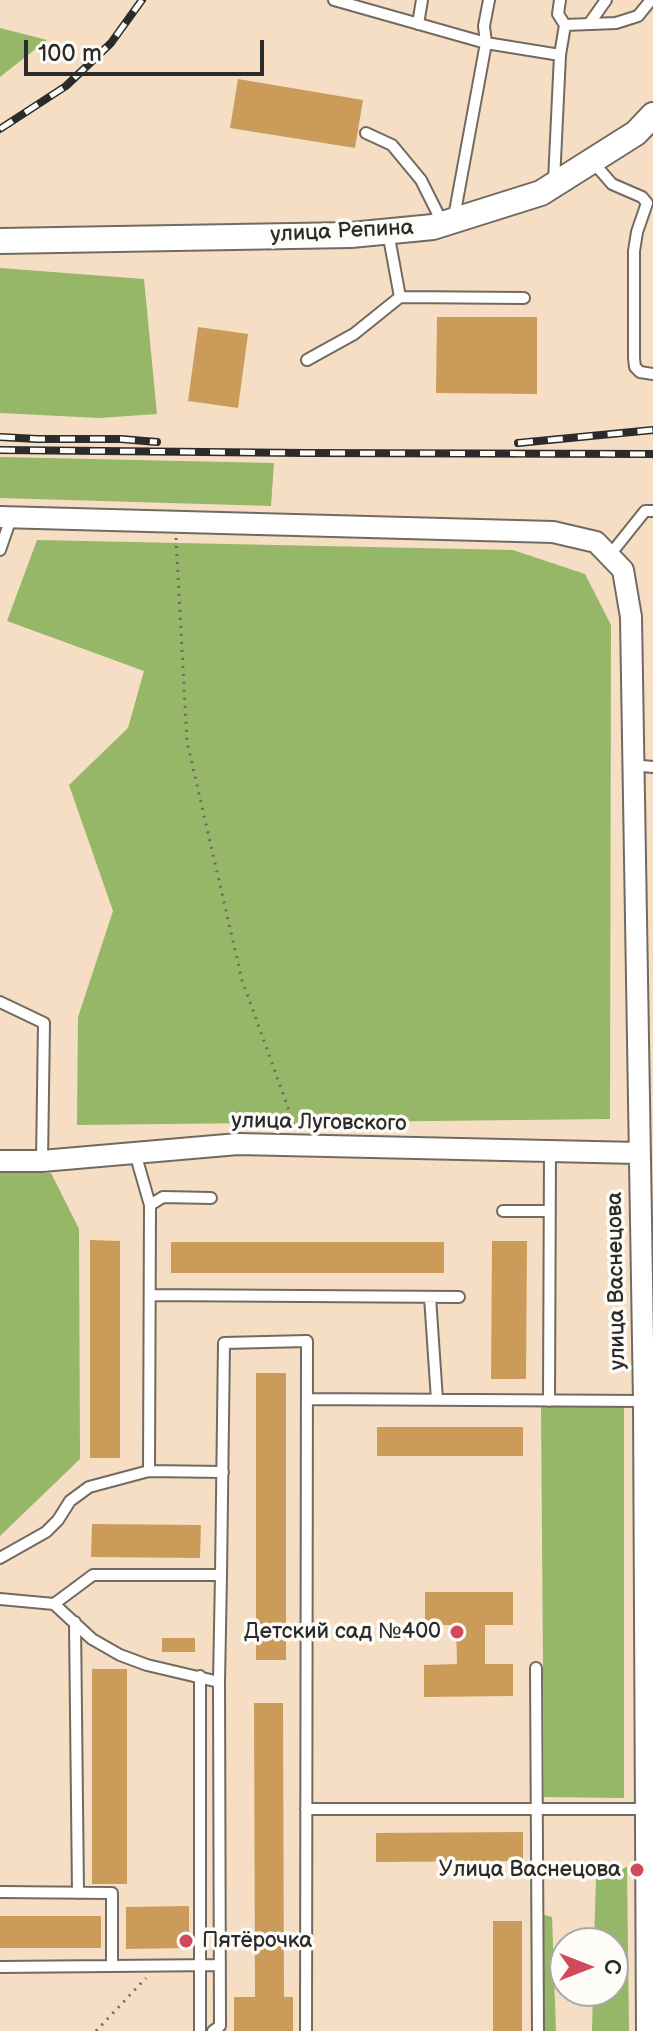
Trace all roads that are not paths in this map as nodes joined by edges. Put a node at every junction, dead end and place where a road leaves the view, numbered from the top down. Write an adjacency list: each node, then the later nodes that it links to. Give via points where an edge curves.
1 (334, 0): 7 (lane)
2 (422, 0): 8 (lane)
3 (489, 0): 11 (lane)
4 (560, 0): 10 (lane, via 558,14)
5 (606, 0): 9 (lane)
6 (651, 0): 9 (lane, via 638,16)
7 (360, 4): 8 (lane)
8 (418, 24): 11 (lane)
9 (589, 24): 10 (lane)
10 (565, 25): 12 (lane)
11 (486, 43): 12 (lane); 17 (lane)
12 (560, 55): 16 (lane)
13 (653, 115): 15 (street, улица Репина, via 636,133)
14 (366, 133): 17 (lane, via 392,145)
15 (592, 160): 16 (street, улица Репина); 23 (lane, via 612,184 647,203 634,251 634,358 640,372)
16 (554, 185): 17 (street, улица Репина)
17 (448, 222): 18 (street, улица Репина)
18 (388, 232): 19 (street, улица Репина); 20 (lane)
19 (0, 241)
20 (400, 297): 21 (lane); 22 (lane, via 354,334)
21 (524, 298)
22 (307, 360)
23 (653, 374)
24 (653, 511): 26 (lane, via 645,511)
25 (6, 518): 26 (street, via 553,532); 27 (lane)
26 (602, 549): 28 (street, улица Васнецова, via 623,570)
27 (0, 550)
28 (643, 766): 32 (street, улица Васнецова)
29 (0, 1002): 34 (lane, via 44,1023)
30 (550, 1151): 31 (street, улица Луговского, via 238,1144); 32 (street, улица Луговского); 38 (lane)
31 (135, 1153): 34 (street, улица Луговского); 36 (lane)
32 (638, 1153): 45 (street, улица Васнецова)
33 (0, 1161): 34 (street, улица Луговского)
34 (42, 1161)
35 (211, 1198): 36 (lane, via 163,1197)
36 (150, 1205): 39 (lane)
37 (503, 1211): 38 (lane)
38 (550, 1211): 44 (lane)
39 (150, 1295): 40 (lane); 46 (lane)
40 (430, 1297): 41 (lane); 43 (lane)
41 (459, 1297)
42 (307, 1399): 43 (lane); 47 (lane, via 307,1341 224,1343); 57 (lane)
43 (437, 1400): 44 (lane)
44 (549, 1401): 45 (lane)
45 (644, 1401): 53 (street, улица Васнецова)
46 (149, 1471): 47 (lane); 48 (lane, via 89,1487 70,1501 46,1532)
47 (223, 1472): 49 (lane)
48 (0, 1558)
49 (221, 1575): 51 (lane, via 93,1575); 56 (lane)
50 (0, 1599): 51 (lane)
51 (54, 1604): 52 (lane)
52 (75, 1622): 55 (lane, via 120,1655); 61 (lane)
53 (649, 1665): 59 (street, улица Васнецова)
54 (536, 1668): 58 (lane)
55 (200, 1676): 56 (lane); 62 (lane)
56 (219, 1682): 63 (lane)
57 (306, 1809): 58 (lane); 69 (lane)
58 (537, 1809): 59 (lane); 70 (lane)
59 (645, 1809): 66 (street, улица Васнецова)
60 (0, 1892): 61 (lane)
61 (78, 1893): 64 (lane, via 112,1893)
62 (200, 1965): 63 (lane); 64 (lane); 67 (lane)
63 (220, 1965): 68 (lane, via 220,2026)
64 (112, 1966): 65 (lane)
65 (0, 1967)
66 (650, 1967): 71 (street, улица Васнецова)
67 (200, 2031)
68 (213, 2031)
69 (306, 2031)
70 (538, 2031)
71 (647, 2031)

